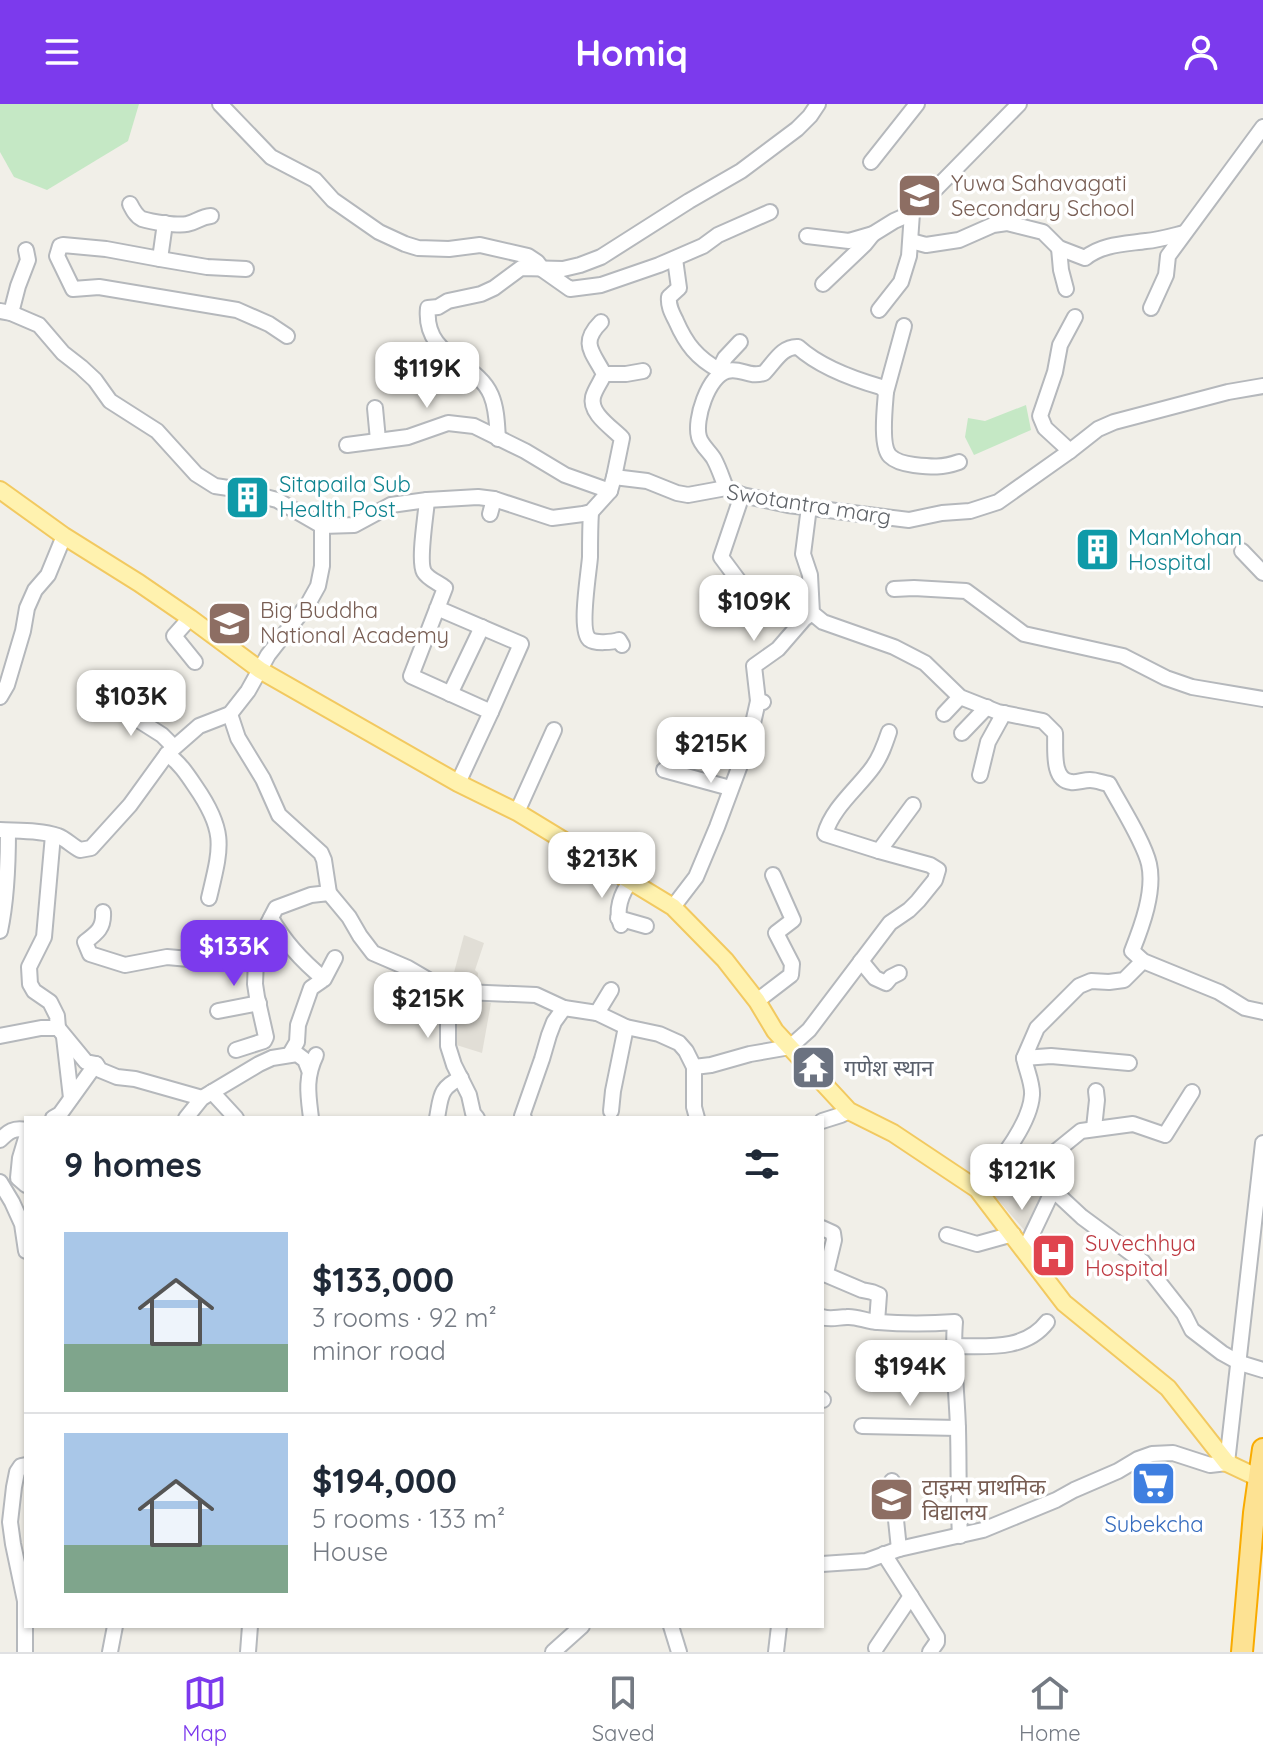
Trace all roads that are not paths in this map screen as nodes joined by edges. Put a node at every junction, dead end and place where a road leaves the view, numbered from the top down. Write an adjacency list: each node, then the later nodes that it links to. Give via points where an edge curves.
1 (220, 104): 21 (street, via 271,157 315,180 333,200 379,232 418,248 480,245 528,256)
2 (818, 104): 21 (street, via 797,129 741,171 601,257)
3 (917, 104): 6 (street)
4 (1019, 104): 9 (street)
5 (1263, 127): 12 (street)
6 (871, 162)
7 (130, 204): 11 (street, via 140,218)
8 (770, 212): 19 (street)
9 (912, 213): 13 (street); 15 (street)
10 (211, 216): 11 (street, via 188,224)
11 (165, 223): 18 (street)
12 (1184, 233): 16 (street, via 1124,243 1085,258); 24 (street, via 1168,256 1166,275)
13 (873, 234): 14 (street, via 849,241); 22 (street)
14 (807, 236)
15 (911, 241): 16 (street, via 926,245 959,240 1007,223 1043,232); 25 (street, via 901,282)
16 (1059, 248): 23 (street)
17 (26, 250): 26 (street, via 28,260)
18 (160, 259): 20 (street); 30 (street, via 63,245 57,256 73,289 99,287 237,310)
19 (675, 259): 21 (street, via 601,285 570,289); 35 (street, via 679,288 669,304 693,352)
20 (246, 269)
21 (543, 270): 40 (street, via 521,268 481,294 428,308 427,320 441,349 479,377 491,393)
22 (823, 284)
23 (1066, 289)
24 (1151, 308)
25 (879, 310)
26 (6, 312): 54 (street, via 39,325 110,401 157,431 196,474 215,486 277,500)
27 (1075, 317): 43 (street, via 1060,345 1040,416 1045,428)
28 (601, 322): 36 (street, via 591,332 589,345)
29 (904, 326): 38 (street)
30 (287, 336)
31 (740, 342): 35 (street)
32 (809, 347): 33 (street)
33 (836, 370): 35 (street, via 795,346 764,373); 38 (street)
34 (643, 371): 36 (street)
35 (720, 372): 46 (street, via 705,394 699,438)
36 (604, 374): 45 (street, via 592,403 622,438)
37 (1263, 386): 43 (street, Swotantra marg, via 1114,422)
38 (886, 392): 44 (street, via 887,454 922,466 942,468)
39 (375, 408): 41 (street)
40 (498, 439): 41 (street, Swotantra marg, via 474,426 448,423 408,437); 45 (street, Swotantra marg, via 565,475)
41 (378, 440): 42 (street, Swotantra marg)
42 (347, 445)
43 (1070, 451): 51 (street, Swotantra marg, via 998,502 970,511 909,520)
44 (959, 462)
45 (612, 484): 46 (street, Swotantra marg, via 647,481 688,495); 52 (street)
46 (726, 488): 48 (street, Swotantra marg)
47 (0, 490): 55 (main road)
48 (742, 495): 51 (street, Swotantra marg); 59 (street, via 721,557)
49 (494, 499): 50 (street); 52 (street, via 552,518); 53 (street)
50 (427, 500): 54 (street, via 391,505 354,525); 60 (street, via 422,563 425,574 445,588)
51 (809, 507): 61 (street, via 803,554)
52 (591, 512): 64 (street, via 586,636 599,642 619,640)
53 (490, 514)
54 (322, 526): 66 (street, via 318,586)
55 (64, 536): 62 (main road); 68 (street, via 27,608)
56 (1242, 551): 57 (street)
57 (1263, 573)
58 (894, 589): 70 (street, via 966,591 1024,634 1123,656 1192,687)
59 (750, 596)
60 (437, 608): 63 (street); 67 (street, via 411,676)
61 (812, 613): 69 (street, via 925,663); 84 (street, via 754,666 760,702)
62 (190, 618): 65 (street, via 174,636); 66 (main road)
63 (482, 627): 67 (street); 73 (street, via 521,644)
64 (622, 645)
65 (195, 662)
66 (260, 670): 75 (street); 83 (main road)
67 (450, 694): 73 (street)
68 (0, 697)
69 (960, 697): 72 (street); 76 (street)
70 (1263, 699)
71 (110, 702): 80 (street, via 162,735)
72 (987, 707): 74 (street); 79 (street)
73 (491, 712): 83 (street)
74 (1004, 713): 82 (street, via 988,742); 101 (street, via 1043,721 1055,733 1060,778 1109,784 1150,866 1142,926 1132,951)
75 (230, 714): 80 (street, via 199,726); 92 (street, via 279,815 321,853)
76 (944, 714)
77 (554, 730): 86 (street)
78 (889, 732): 89 (street, via 875,764 825,834)
79 (962, 733)
80 (170, 751): 88 (street, via 91,848 80,850); 93 (street, via 216,823 219,855)
81 (664, 770): 84 (street)
82 (980, 775)
83 (458, 783): 86 (main road)
84 (730, 788): 94 (street, via 696,877)
85 (913, 805): 89 (street)
86 (517, 812): 91 (main road)
87 (4, 830): 88 (street); 98 (street, via 8,860)
88 (53, 835): 112 (street, via 44,937 29,967 30,984 50,1002)
89 (879, 851): 100 (street, via 938,870 918,901 890,923)
90 (773, 875): 105 (street, via 793,920 776,933 792,964 791,975)
91 (631, 881): 94 (main road); 97 (street, via 622,891 619,922)
92 (329, 893): 96 (street, via 276,908); 103 (street, via 373,953)
93 (209, 898)
94 (673, 907): 105 (main road)
95 (103, 912): 99 (street, via 101,931 85,942 90,954 125,965 167,957 232,956)
96 (271, 918): 99 (street); 116 (street, via 298,957 324,979 311,988)
97 (646, 926)
98 (0, 931)
99 (253, 946): 106 (street)
100 (861, 961): 102 (street, via 886,983); 114 (street)
101 (1143, 961): 109 (street); 118 (street, via 1124,980 1079,986 1037,1028)
102 (899, 973)
103 (437, 985): 107 (street, via 464,992 536,995); 123 (street, via 448,1015 448,1046)
104 (611, 990): 110 (street)
105 (757, 1001): 114 (main road)
106 (259, 1003): 108 (street); 115 (street, via 266,1037)
107 (564, 1008): 110 (street); 136 (street, via 554,1022)
108 (218, 1011)
109 (1263, 1012)
110 (597, 1013): 111 (street)
111 (626, 1027): 121 (street, via 679,1043); 128 (street)
112 (61, 1032): 113 (street, via 41,1028); 120 (street, via 86,1062); 127 (street)
113 (0, 1036)
114 (790, 1047): 121 (street); 129 (main road)
115 (236, 1050)
116 (290, 1054): 122 (street, via 305,1060); 126 (street, via 259,1064)
117 (316, 1055): 122 (street)
118 (1024, 1058): 119 (street); 146 (street, via 1033,1093 1027,1120)
119 (1129, 1063)
120 (96, 1064): 126 (street, via 117,1077); 127 (street)
121 (694, 1067): 137 (street)
122 (309, 1070): 133 (street)
123 (461, 1078): 134 (street, via 443,1090); 135 (street)
124 (1096, 1091): 139 (street)
125 (1192, 1092): 139 (street, via 1165,1135 1133,1124)
126 (207, 1095): 131 (street); 132 (street)
127 (71, 1098): 130 (street)
128 (611, 1111)
129 (849, 1111): 138 (street); 146 (main road, via 893,1133)
130 (56, 1116)
131 (188, 1116)
132 (233, 1116)
133 (311, 1116)
134 (437, 1116)
135 (475, 1116)
136 (522, 1116)
137 (696, 1116)
138 (827, 1119)
139 (1094, 1128): 147 (street, via 1081,1131 1044,1161)
140 (24, 1129): 141 (street, via 9,1131)
141 (0, 1140)
142 (1263, 1143): 158 (street)
143 (24, 1145): 145 (street, via 18,1178)
144 (0, 1182): 151 (street)
145 (24, 1183)
146 (977, 1189): 149 (main road)
147 (1053, 1190): 152 (street); 158 (street, via 1143,1262 1192,1330)
148 (824, 1229): 153 (street, via 834,1240)
149 (1013, 1234): 150 (street, via 977,1244); 152 (main road)
150 (947, 1235)
151 (24, 1238)
152 (1024, 1251): 165 (main road, via 1064,1303 1168,1388)
153 (824, 1273): 155 (street, via 879,1295)
154 (824, 1321): 155 (street, via 850,1316)
155 (877, 1322): 157 (street, via 955,1322)
156 (1047, 1322): 157 (street, via 1024,1340 1005,1345)
157 (953, 1346): 160 (street)
158 (1240, 1363): 159 (street); 165 (street)
159 (1263, 1370)
160 (954, 1374): 161 (street); 163 (street)
161 (883, 1377)
162 (862, 1426): 163 (street)
163 (958, 1428): 169 (street)
164 (1263, 1449): 167 (highway)
165 (1227, 1463): 167 (main road); 169 (street, via 1210,1465 1173,1453 1152,1454 1056,1500)
166 (24, 1465): 173 (street, via 17,1472 10,1522)
167 (1261, 1480): 189 (highway)
168 (892, 1481): 170 (street)
169 (960, 1536): 170 (street)
170 (899, 1549): 171 (street)
171 (884, 1554): 172 (street); 174 (street)
172 (824, 1564)
173 (24, 1596)
174 (911, 1596): 181 (street); 188 (street, via 937,1637)
175 (25, 1628): 182 (street)
176 (115, 1628): 183 (street)
177 (250, 1628): 184 (street)
178 (580, 1628): 185 (street)
179 (672, 1628): 186 (street)
180 (779, 1628): 187 (street)
181 (876, 1648)
182 (25, 1652)
183 (110, 1652)
184 (248, 1652)
185 (553, 1652)
186 (679, 1652)
187 (776, 1652)
188 (930, 1652)
189 (1242, 1652)

